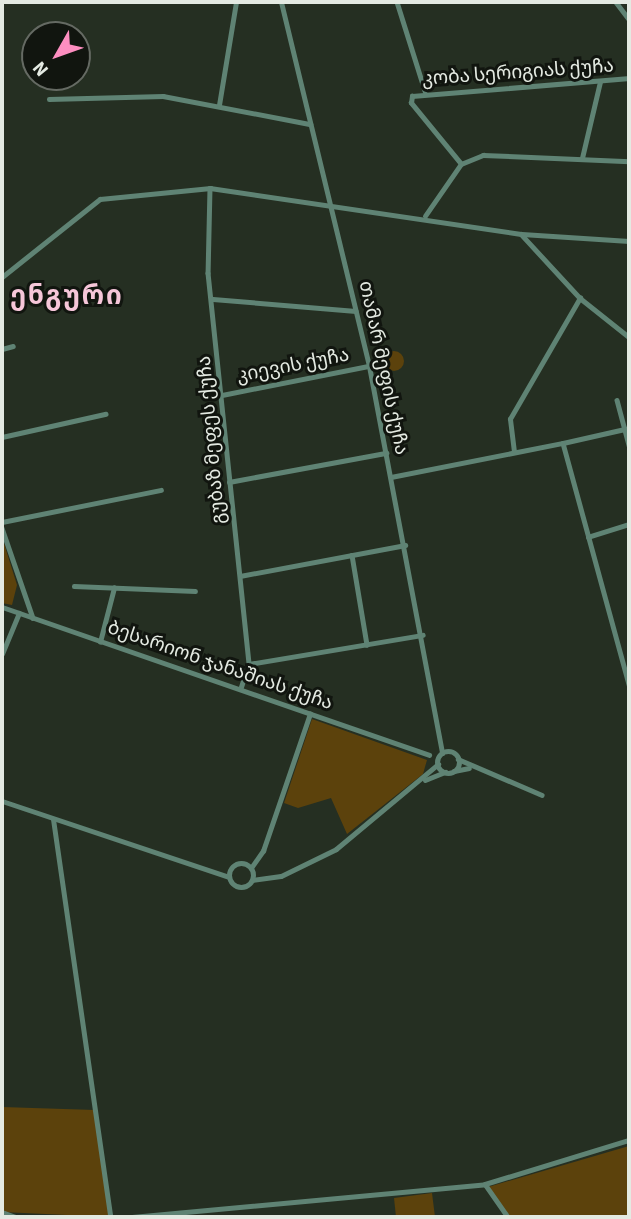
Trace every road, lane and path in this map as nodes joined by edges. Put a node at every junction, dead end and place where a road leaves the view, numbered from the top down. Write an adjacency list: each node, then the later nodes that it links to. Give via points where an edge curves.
1 (236, 2): 10 (street)
2 (281, 2): 11 (street, თამარ მეფის ქუჩა)
3 (397, 2): 8 (street)
4 (616, 2): 5 (street)
5 (629, 19)
6 (629, 78): 7 (street, კობა სერიგიას ქუჩა)
7 (600, 82): 8 (street, კობა სერიგიას ქუჩა); 12 (street)
8 (425, 91): 14 (street, კობა სერიგიას ქუჩა, via 411,103)
9 (49, 99): 10 (street, via 163,96)
10 (219, 105): 11 (street)
11 (310, 124): 16 (street, თამარ მეფის ქუჩა)
12 (582, 158): 13 (street); 14 (street, via 484,155)
13 (629, 161)
14 (461, 164): 17 (street)
15 (210, 188): 16 (street); 20 (street, via 100,199); 22 (street, გუბაზ მეფეს ქუჩა)
16 (331, 202): 17 (street); 23 (street, თამარ მეფის ქუჩა)
17 (425, 216): 18 (street)
18 (521, 234): 19 (street); 21 (street)
19 (629, 241)
20 (2, 277)
21 (580, 298): 24 (street); 35 (street, via 510,419)
22 (213, 299): 23 (street); 28 (street, გუბაზ მეფეს ქუჩა)
23 (355, 311): 27 (street, თამარ მეფის ქუჩა)
24 (629, 337)
25 (13, 346): 26 (street)
26 (2, 349)
27 (369, 366): 28 (street, კიევის ქუჩა); 36 (street, თამარ მეფის ქუჩა)
28 (222, 394): 38 (street, გუბაზ მეფეს ქუჩა)
29 (617, 400): 31 (street)
30 (105, 414): 32 (street)
31 (625, 429): 33 (street); 34 (street)
32 (2, 437)
33 (563, 443): 35 (street); 43 (street)
34 (629, 445)
35 (514, 452): 37 (street)
36 (386, 453): 37 (street, თამარ მეფის ქუჩა); 38 (street)
37 (391, 477): 44 (street, თამარ მეფის ქუჩა)
38 (229, 482): 46 (street, გუბაზ მეფეს ქუჩა)
39 (161, 490): 40 (street)
40 (2, 522)
41 (629, 524): 43 (street)
42 (2, 528): 52 (street)
43 (588, 537): 58 (street)
44 (404, 545): 45 (street); 53 (street, თამარ მეფის ქუჩა)
45 (352, 555): 46 (street); 55 (street)
46 (240, 576): 57 (street, გუბაზ მეფეს ქუჩა)
47 (74, 586): 48 (street)
48 (114, 587): 49 (street); 54 (street)
49 (195, 591)
50 (2, 607): 51 (street, ბესარიონ ჯანაშიას ქუჩა)
51 (19, 612): 52 (street, ბესარიონ ჯანაშიას ქუჩა); 56 (street)
52 (33, 618): 54 (street, ბესარიონ ჯანაშიას ქუჩა)
53 (423, 635): 55 (street); 61 (street, თამარ მეფის ქუჩა)
54 (100, 642): 59 (street, ბესარიონ ჯანაშიას ქუჩა)
55 (367, 645): 57 (street)
56 (2, 654)
57 (249, 664): 59 (street, გუბაზ მეფეს ქუჩა)
58 (629, 685)
59 (240, 689): 60 (street, ბესარიონ ჯანაშიას ქუჩა)
60 (310, 714): 64 (street, ბესარიონ ჯანაშიას ქუჩა); 74 (street, via 263,851)
61 (442, 743): 62 (street); 63 (street, თამარ მეფის ქუჩა)
62 (453, 752): 63 (street); 65 (street)
63 (441, 753): 64 (street); 66 (street)
64 (429, 755): 66 (street)
65 (458, 758): 67 (street); 68 (street)
66 (438, 764): 69 (street); 70 (street)
67 (470, 768): 68 (street); 71 (street)
68 (454, 771): 69 (street)
69 (445, 772): 70 (street)
70 (422, 781): 76 (street, via 336,849 281,876)
71 (542, 795)
72 (2, 801): 73 (street)
73 (53, 819): 75 (street); 81 (street)
74 (251, 868): 75 (street, via 236,864); 76 (street)
75 (229, 877): 76 (street, via 241,887)
76 (252, 880)
77 (629, 1140): 78 (street)
78 (485, 1184): 82 (street); 83 (street)
79 (2, 1212): 80 (street)
80 (16, 1217)
81 (110, 1217)
82 (132, 1217)
83 (508, 1217)

